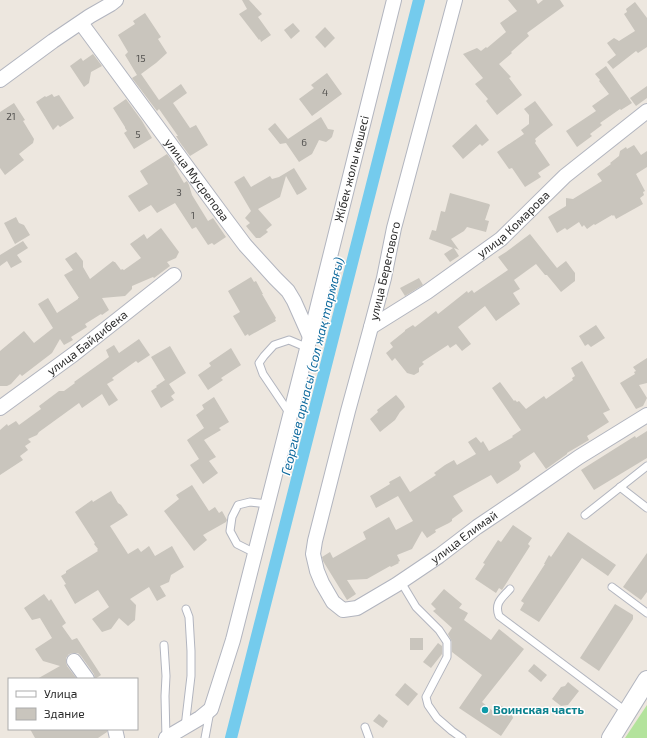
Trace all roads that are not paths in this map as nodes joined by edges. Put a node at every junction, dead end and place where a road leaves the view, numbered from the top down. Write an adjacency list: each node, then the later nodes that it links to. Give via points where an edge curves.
1 (116, 0): 4 (street)
2 (394, 0): 9 (street, Жібек жолы көшесі)
3 (455, 0): 8 (street, улица Берегового, via 394,228)
4 (81, 23): 5 (street); 9 (street, улица Мусрепова, via 245,245 288,291)
5 (0, 80)
6 (647, 111): 8 (street, улица Комарова, via 565,176 501,239 428,292)
7 (174, 275): 10 (street, улица Байдибека, via 74,354)
8 (371, 327): 18 (street, улица Берегового)
9 (309, 342): 11 (street, Жібек жолы көшесі); 11 (lane, via 289,340 274,345 259,363 263,374)
10 (0, 408)
11 (290, 415): 15 (street, Жібек жолы көшесі)
12 (647, 415): 20 (street, улица Елимай, via 579,457)
13 (647, 466): 14 (lane)
14 (620, 486): 16 (lane); 17 (lane)
15 (268, 504): 19 (street, Жібек жолы көшесі); 19 (lane, via 250,502 238,505 232,517 230,531 237,544)
16 (647, 508)
17 (585, 515)
18 (315, 541): 20 (street, улица Елимай, via 313,554 317,571 333,602 343,610 357,608)
19 (256, 553): 29 (street, Жібек жолы көшесі, via 233,640)
20 (402, 582): 36 (lane, via 416,606 447,642 448,657 426,697 437,718)
21 (612, 587): 24 (lane)
22 (510, 589): 30 (lane, via 498,603 499,616)
23 (186, 609): 31 (lane, via 189,617 191,676)
24 (647, 613)
25 (164, 645): 33 (lane)
26 (74, 661): 27 (street)
27 (86, 678)
28 (646, 684): 30 (street)
29 (211, 709): 31 (street); 34 (lane)
30 (627, 712): 37 (street)
31 (185, 727): 33 (street)
32 (365, 727): 35 (lane)
33 (166, 738)
34 (205, 738)
35 (369, 738)
36 (462, 738)
37 (611, 738)

